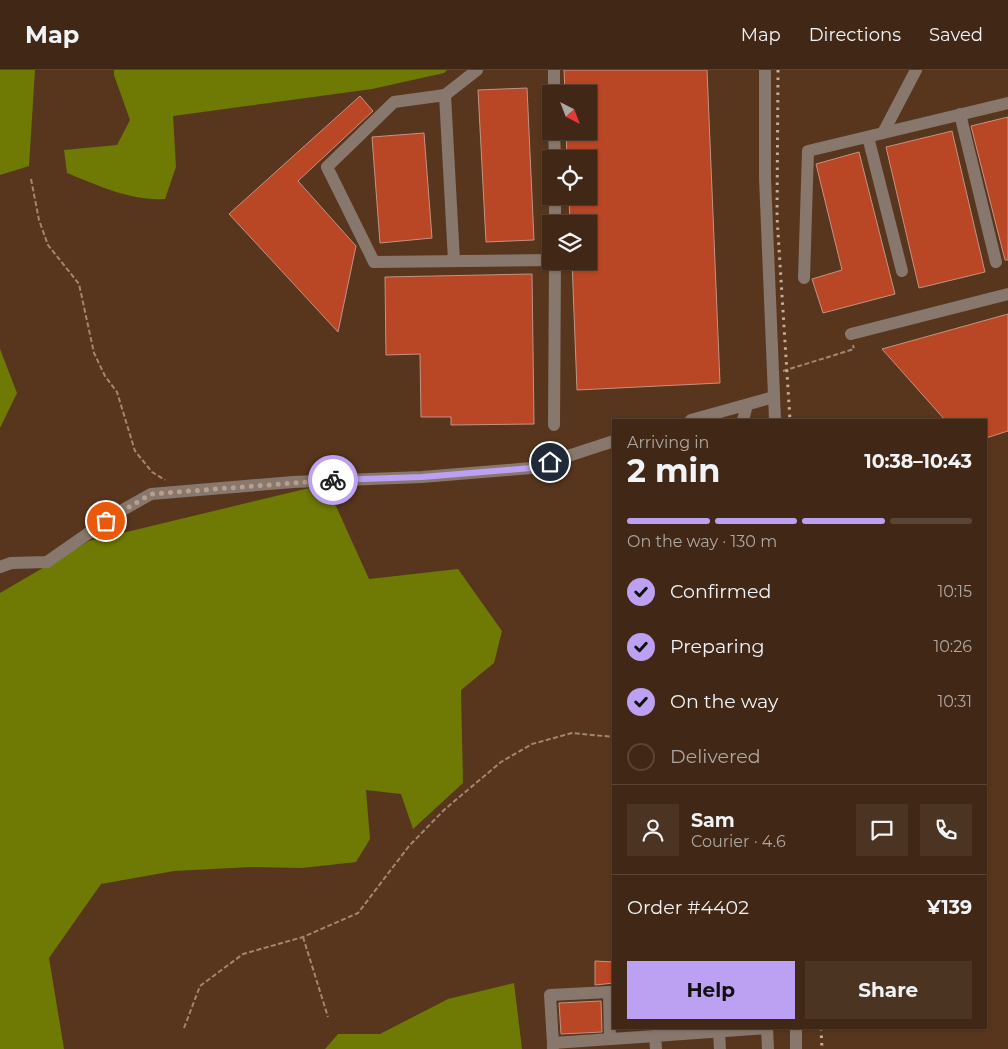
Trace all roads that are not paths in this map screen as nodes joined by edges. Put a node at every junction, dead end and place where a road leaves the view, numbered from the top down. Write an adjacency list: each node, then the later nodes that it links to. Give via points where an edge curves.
1 (477, 70): 6 (street)
2 (554, 70): 5 (street)
3 (765, 70): 19 (street, via 765,178)
4 (916, 70): 9 (street)
5 (554, 85)
6 (445, 95): 12 (street); 12 (street, via 394,102 327,167 374,262)
7 (1008, 102): 8 (street)
8 (960, 114): 9 (street); 13 (street)
9 (883, 133): 10 (street)
10 (868, 137): 15 (street); 16 (street, via 808,152)
11 (542, 260): 12 (street)
12 (454, 261)
13 (996, 262)
14 (555, 270): 24 (street)
15 (902, 271)
16 (804, 278)
17 (1008, 294): 18 (street)
18 (851, 334)
19 (774, 397): 20 (street); 23 (street)
20 (747, 405): 21 (street); 22 (street)
21 (695, 419)
22 (744, 419)
23 (775, 419)
24 (554, 425)
25 (612, 442): 26 (street, via 531,468 151,494 47,562 12,563)
26 (0, 567)
27 (611, 992): 33 (street); 34 (street, via 550,995)
28 (755, 1029): 31 (street)
29 (767, 1029): 37 (street)
30 (796, 1029): 38 (street)
31 (719, 1032): 32 (street); 36 (street)
32 (660, 1033): 33 (street); 35 (street)
33 (610, 1039): 34 (street)
34 (553, 1046)
35 (656, 1049)
36 (720, 1049)
37 (768, 1049)
38 (796, 1049)

